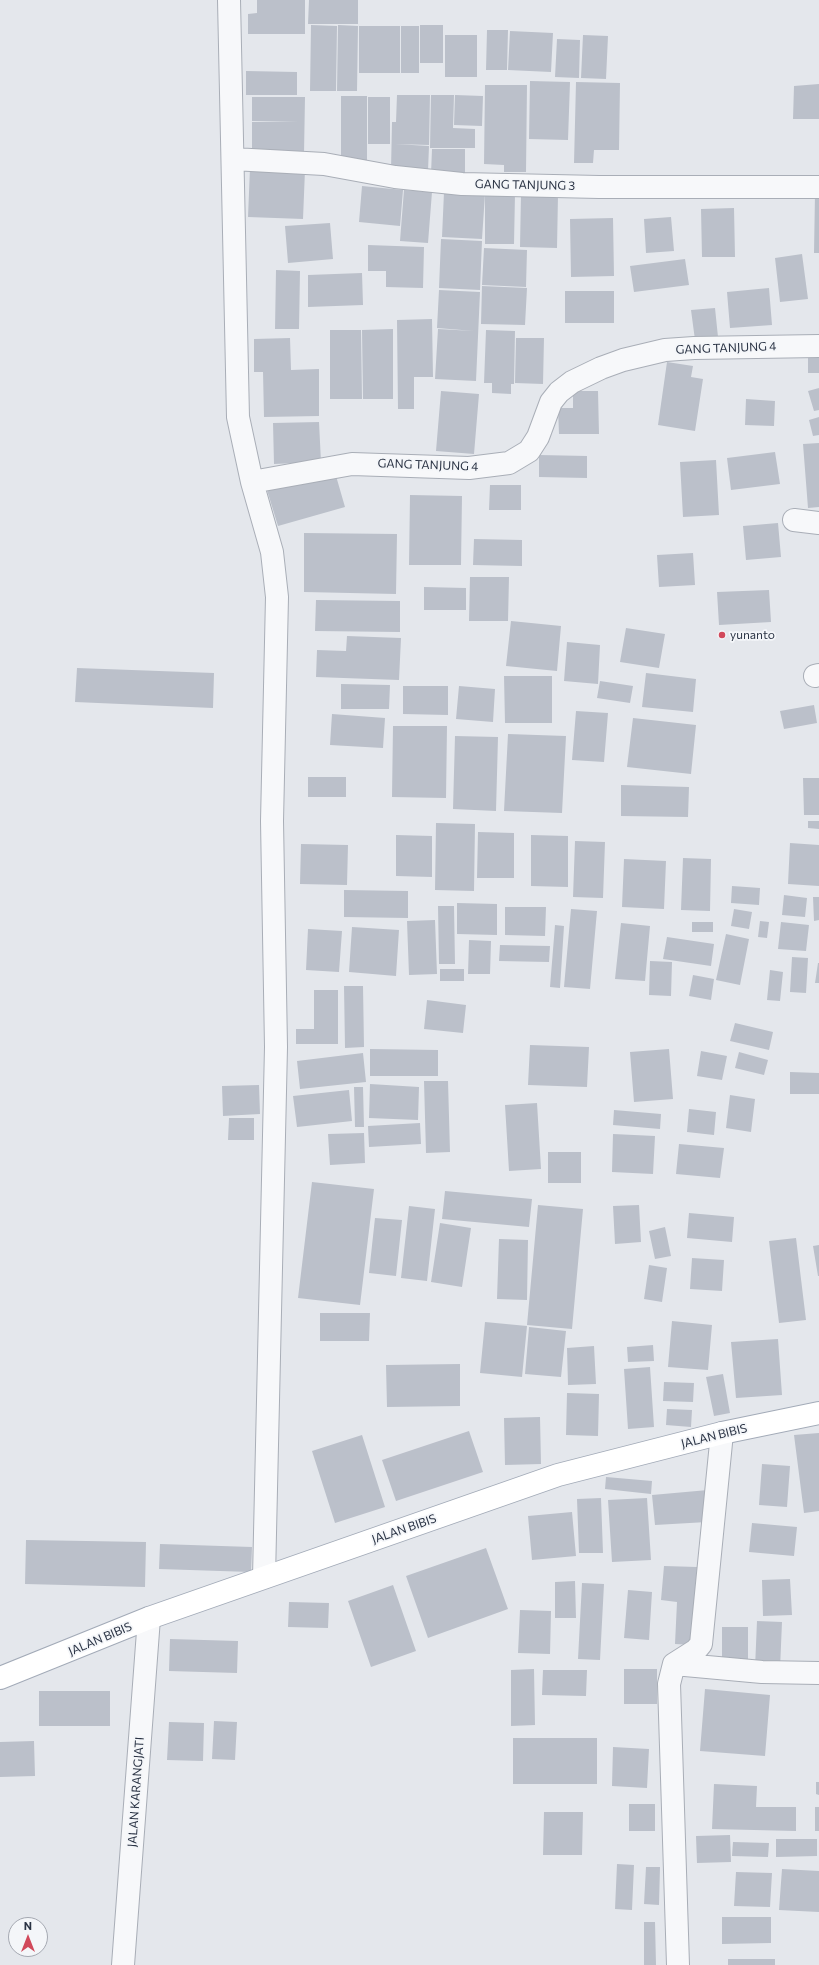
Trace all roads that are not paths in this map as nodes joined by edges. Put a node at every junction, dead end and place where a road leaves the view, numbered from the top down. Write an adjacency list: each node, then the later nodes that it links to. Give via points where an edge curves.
1 (229, 0): 2 (street)
2 (233, 159): 3 (street, GANG TANJUNG 3, via 324,164 395,177 462,184); 5 (street, via 238,417)
3 (819, 187)
4 (819, 346): 5 (street, GANG TANJUNG 4, via 665,350 601,368 572,382 559,392 551,402 538,436 529,451 508,463 469,468 352,464)
5 (252, 482): 10 (street, via 272,552 277,597 272,821 276,1047)
6 (794, 520): 7 (street)
7 (819, 523)
8 (819, 1413): 9 (main road, JALAN BIBIS)
9 (722, 1433): 10 (main road, JALAN BIBIS, via 558,1475); 12 (street, via 701,1644)
10 (264, 1578): 11 (main road, JALAN BIBIS)
11 (149, 1618): 14 (main road, JALAN BIBIS); 15 (street, JALAN KARANGJATI)
12 (674, 1664): 13 (street, via 762,1672); 16 (street, via 669,1684)
13 (819, 1673)
14 (0, 1678)
15 (123, 1965)
16 (678, 1965)

